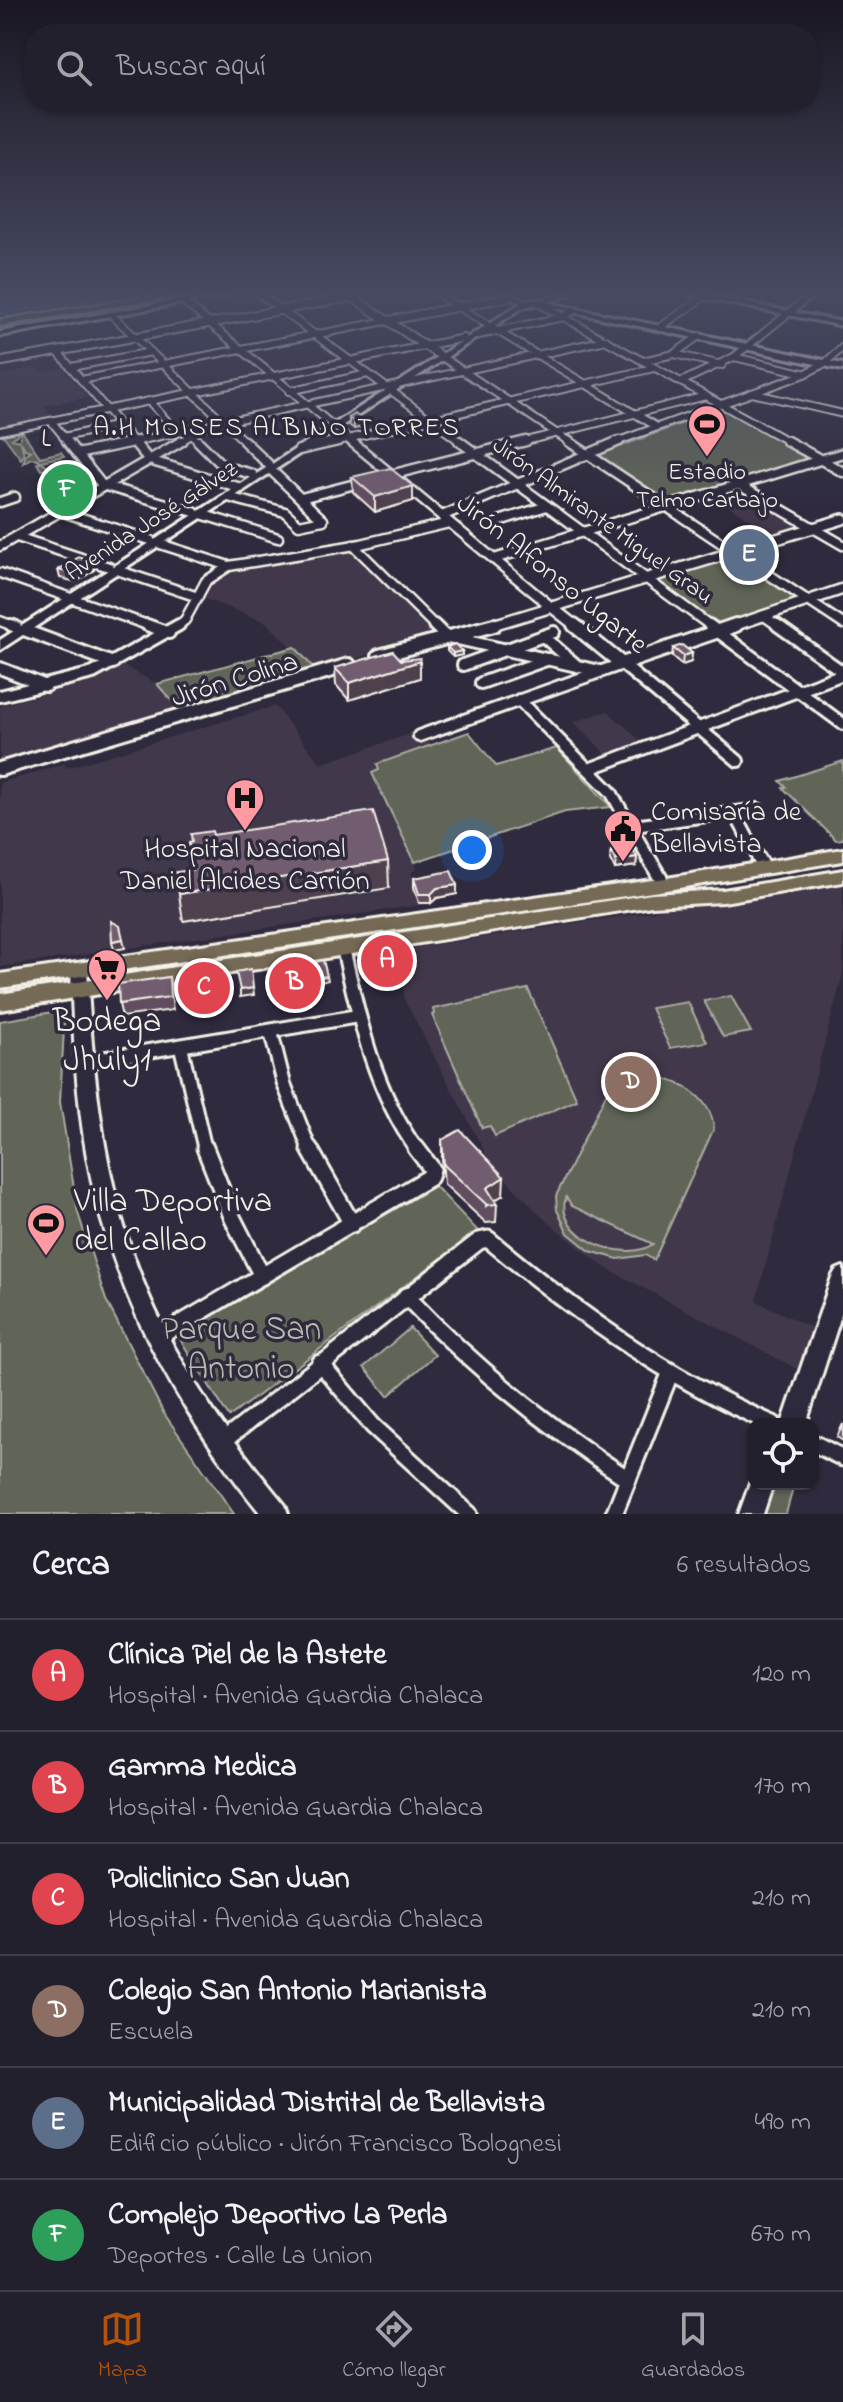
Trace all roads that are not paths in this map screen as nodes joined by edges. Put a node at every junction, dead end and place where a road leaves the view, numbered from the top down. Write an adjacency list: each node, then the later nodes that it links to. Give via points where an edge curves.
1 (78, 366): 16 (street)
2 (155, 366): 23 (street)
3 (165, 366): 28 (street)
4 (260, 366): 21 (street, Jirón Alfonso Ugarte)
5 (326, 366): 21 (street)
6 (356, 366): 19 (street, Jirón Almirante Miguel Grau)
7 (424, 366): 26 (main road, Avenida José Gálvez)
8 (429, 366): 22 (main road, Avenida José Gálvez)
9 (455, 366): 18 (street)
10 (487, 366): 18 (street)
11 (554, 366): 25 (street)
12 (650, 366): 17 (street)
13 (721, 366): 24 (street)
14 (770, 366): 20 (street)
15 (820, 366): 20 (street)
16 (71, 367): 23 (street)
17 (654, 368): 24 (street); 25 (street)
18 (462, 371): 22 (street); 31 (street)
19 (368, 374): 26 (street, Jirón Almirante Miguel Grau); 27 (street)
20 (805, 374): 29 (street)
21 (272, 376): 27 (street, Jirón Alfonso Ugarte); 28 (street)
22 (416, 379): 26 (main road, Avenida José Gálvez)
23 (81, 380): 35 (street)
24 (681, 382): 30 (street)
25 (584, 384): 31 (street); 36 (street)
26 (391, 388): 34 (street); 38 (street, Jirón Almirante Miguel Grau); 42 (main road, Avenida José Gálvez)
27 (289, 391): 34 (street, Jirón Alfonso Ugarte)
28 (193, 393): 32 (street); 40 (street)
29 (752, 393): 33 (street); 37 (street)
30 (706, 396): 33 (street); 36 (street)
31 (507, 401): 38 (street); 47 (street)
32 (150, 402): 35 (street); 45 (street)
33 (722, 404): 43 (street); 57 (street)
34 (307, 405): 40 (street); 42 (street, Jirón Alfonso Ugarte)
35 (107, 410): 39 (street); 41 (street)
36 (635, 414): 43 (street); 47 (street)
37 (843, 414)
38 (429, 419): 49 (street); 55 (street, Jirón Almirante Miguel Grau)
39 (52, 422): 44 (street); 48 (street)
40 (224, 422): 46 (street); 58 (street)
41 (120, 425): 48 (street); 50 (street)
42 (331, 426): 49 (street, Jirón Alfonso Ugarte); 51 (main road, Avenida José Gálvez); 58 (main road, Avenida José Gálvez)
43 (657, 427): 52 (street)
44 (0, 431)
45 (177, 432): 46 (street); 50 (street)
46 (189, 433): 56 (street); 60 (street, via 223,466)
47 (556, 434): 52 (street); 55 (street)
48 (63, 437): 54 (street)
49 (345, 439): 51 (street); 61 (street, Jirón Alfonso Ugarte)
50 (134, 442): 54 (street); 56 (street)
51 (299, 450): 58 (main road, Avenida José Gálvez)
52 (585, 453): 62 (street); 71 (street)
53 (843, 453): 57 (street)
54 (77, 454): 63 (street)
55 (476, 454): 61 (street); 62 (street, Jirón Almirante Miguel Grau)
56 (149, 460): 63 (street); 65 (street)
57 (821, 460): 59 (street); 64 (street)
58 (269, 467): 60 (main road, Avenida José Gálvez); 65 (main road, Avenida José Gálvez); 68 (street)
59 (843, 472)
60 (252, 474): 65 (main road, Avenida José Gálvez)
61 (391, 475): 68 (street); 74 (street, Jirón Alfonso Ugarte)
62 (517, 484): 70 (street, Jirón Almirante Miguel Grau); 74 (street)
63 (104, 485): 72 (street); 73 (street)
64 (739, 485): 71 (street); 77 (street)
65 (238, 487): 67 (main road, Avenida José Gálvez); 73 (main road, Avenida José Gálvez)
66 (15, 497): 69 (street)
67 (228, 497): 68 (street, via 285,512 299,525 323,520); 73 (main road, Avenida José Gálvez)
68 (301, 498)
69 (0, 502)
70 (547, 506): 76 (street); 78 (street, Jirón Almirante Miguel Grau)
71 (665, 507): 78 (street); 85 (street)
72 (60, 511): 79 (street); 81 (street)
73 (197, 513): 80 (street); 81 (main road, Avenida José Gálvez)
74 (446, 519): 82 (street); 86 (street, Jirón Alfonso Ugarte)
75 (843, 519): 77 (street, Jirón Colina)
76 (499, 521)
77 (813, 528): 83 (street); 85 (street, Jirón Colina)
78 (582, 532): 86 (street); 90 (street, Jirón Almirante Miguel Grau)
79 (17, 537): 84 (street); 88 (street)
80 (278, 538)
81 (154, 541): 87 (street); 88 (main road, Avenida José Gálvez)
82 (353, 545): 87 (street); 104 (street)
83 (843, 545)
84 (0, 546)
85 (735, 553): 90 (street, Jirón Colina); 94 (street)
86 (494, 559): 95 (street, Jirón Alfonso Ugarte)
87 (229, 566): 93 (street, via 206,581)
88 (113, 568): 92 (main road, Avenida José Gálvez); 93 (street)
89 (0, 573): 92 (street)
90 (648, 580): 95 (street, Jirón Colina); 101 (street, Jirón Almirante Miguel Grau)
91 (843, 589): 94 (street)
92 (68, 597): 100 (main road, Avenida José Gálvez); 103 (street)
93 (198, 597): 103 (street, via 185,620)
94 (808, 601): 96 (street); 98 (street)
95 (554, 609): 99 (street, Jirón Colina); 113 (street, Jirón Alfonso Ugarte)
96 (764, 616): 101 (street); 119 (street)
97 (0, 621): 100 (street)
98 (843, 624)
99 (483, 628): 104 (street, Jirón Colina); 107 (street, Jirón Colina)
100 (20, 629): 106 (main road, Avenida José Gálvez); 108 (main road, Avenida José Gálvez); 112 (street)
101 (718, 631): 113 (street); 122 (street, Jirón Almirante Miguel Grau)
102 (554, 632): 105 (street)
103 (169, 633): 112 (street)
104 (445, 636): 107 (street); 110 (street, Jirón Colina)
105 (543, 636): 109 (street); 115 (street)
106 (0, 638)
107 (460, 639): 109 (street); 110 (street, Jirón Colina)
108 (0, 646)
109 (506, 648): 111 (street); 114 (street)
110 (401, 653): 116 (street, Jirón Colina); 116 (street, Jirón Colina)
111 (549, 659): 115 (street); 120 (street)
112 (113, 663): 121 (street)
113 (622, 664): 118 (street); 126 (street, Jirón Alfonso Ugarte)
114 (463, 665)
115 (577, 665): 118 (street)
116 (359, 667): 127 (street, Jirón Colina)
117 (0, 668): 121 (street)
118 (601, 671): 124 (street)
119 (843, 673): 122 (street)
120 (481, 683)
121 (48, 686): 123 (street)
122 (798, 691): 125 (street, Jirón Almirante Miguel Grau); 126 (street)
123 (0, 696)
124 (519, 700): 128 (street); 131 (street)
125 (843, 724)
126 (698, 728): 129 (street, Jirón Alfonso Ugarte); 131 (street)
127 (124, 736): 130 (street, Jirón Colina); 132 (street, Jirón Colina)
128 (419, 736)
129 (738, 761)
130 (0, 769)
131 (589, 769): 135 (street)
132 (0, 777)
133 (758, 809): 134 (street)
134 (734, 812): 135 (street); 138 (street)
135 (634, 826): 141 (street)
136 (843, 848): 138 (main road)
137 (843, 855): 141 (main road)
138 (761, 862): 141 (main road)
139 (843, 864): 141 (main road)
140 (843, 876): 141 (main road, via 723,896)
141 (661, 888): 142 (main road); 143 (main road)
142 (343, 948): 143 (main road); 146 (street)
143 (80, 979): 144 (main road); 145 (main road); 149 (main road)
144 (0, 981)
145 (0, 1002)
146 (358, 1016): 147 (street); 150 (street, via 386,1099 432,1169 425,1181)
147 (271, 1032): 148 (street); 150 (street, via 297,1125)
148 (181, 1047): 149 (street); 151 (street, via 205,1157)
149 (83, 1062): 154 (main road, via 94,1155 111,1221)
150 (352, 1224): 151 (street)
151 (262, 1276): 154 (street)
152 (843, 1277): 158 (main road)
153 (406, 1296): 155 (street); 156 (street, via 488,1239 598,1327); 162 (street, via 506,1392)
154 (158, 1337): 159 (main road)
155 (320, 1363): 159 (street); 165 (street, via 373,1426)
156 (670, 1374): 157 (street); 162 (street)
157 (761, 1418)
158 (796, 1418)
159 (221, 1444): 164 (main road)
160 (819, 1446): 161 (street)
161 (843, 1458)
162 (628, 1479): 166 (street)
163 (759, 1490): 167 (main road)
164 (276, 1514)
165 (469, 1514)
166 (614, 1514)
167 (751, 1514)

